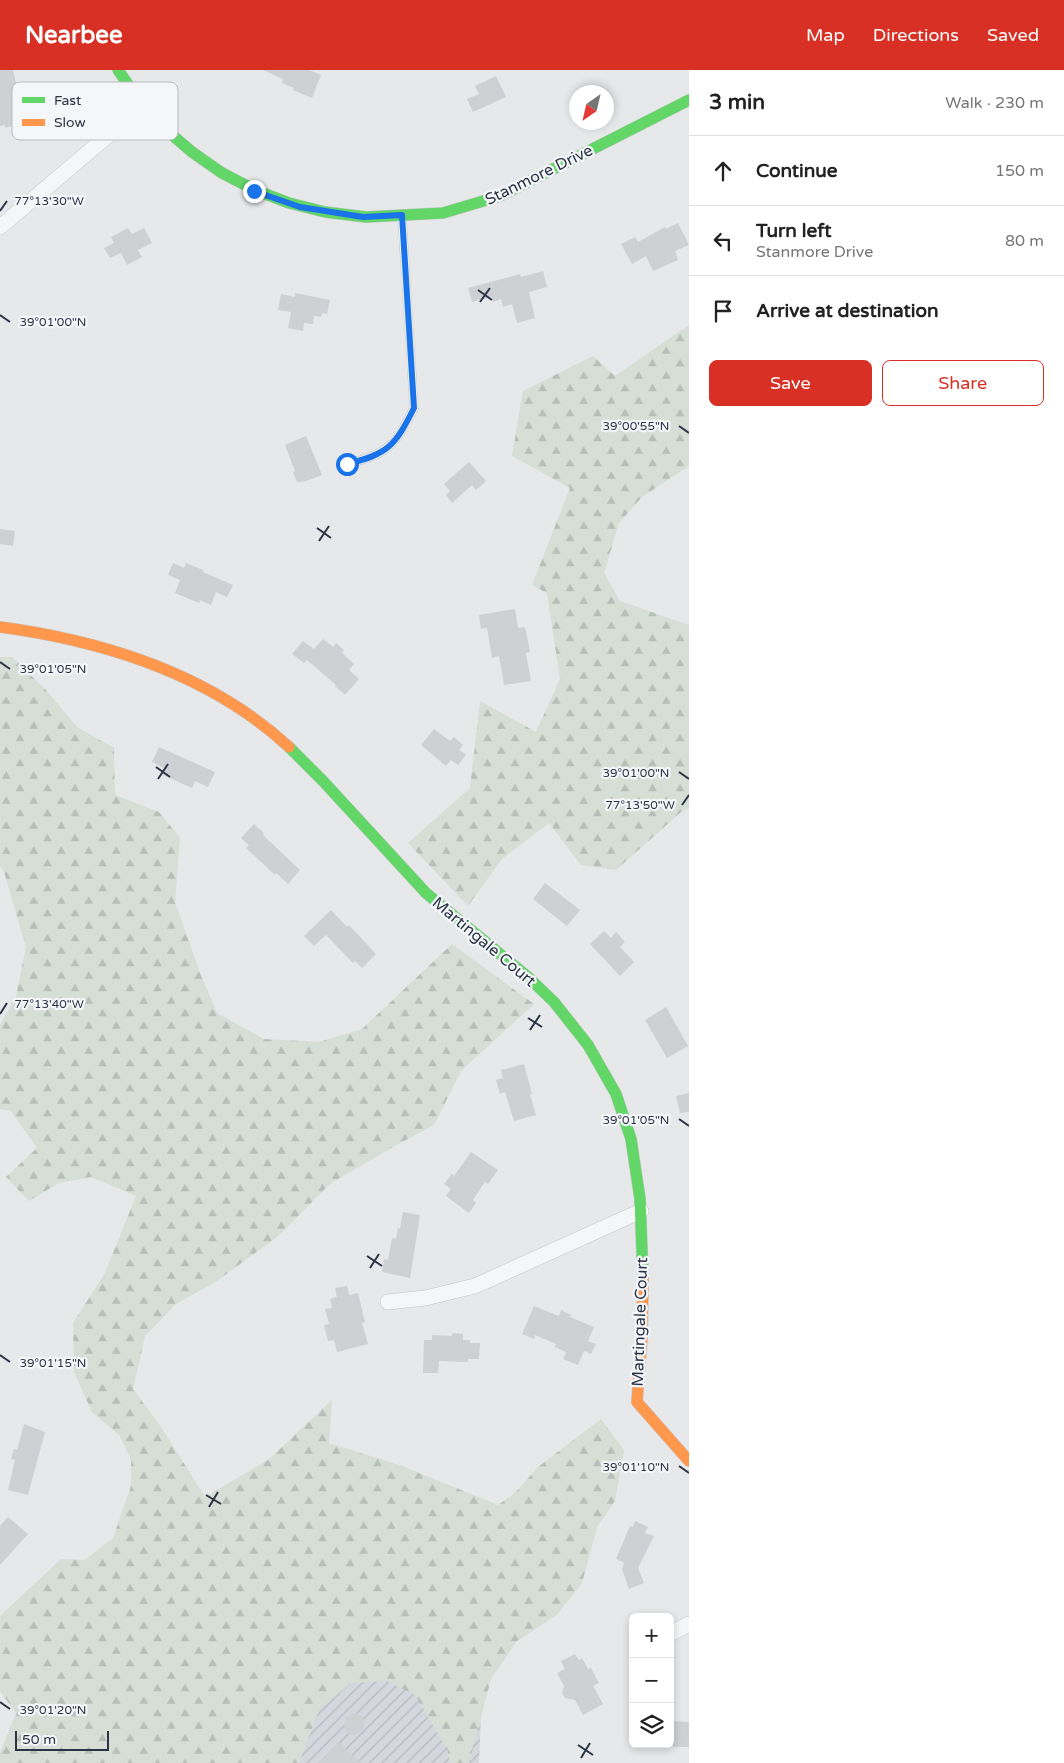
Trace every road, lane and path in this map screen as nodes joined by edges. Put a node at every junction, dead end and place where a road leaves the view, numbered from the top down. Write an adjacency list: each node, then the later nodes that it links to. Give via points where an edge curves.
1 (118, 70): 2 (street, Stanmore Drive)
2 (125, 82)
3 (689, 100): 6 (street, Stanmore Drive, via 500,196 435,214)
4 (103, 140): 7 (street)
5 (176, 140): 6 (street, Stanmore Drive, via 198,159 254,191 300,207 363,217)
6 (402, 215): 8 (lane, via 414,408 389,448 372,458)
7 (0, 227)
8 (347, 464)
9 (0, 627): 10 (street, Martingale Court, via 36,630 138,657 180,675 275,735 311,768 425,892 543,992 570,1021 598,1061 622,1109 636,1156)
10 (641, 1211): 11 (street, via 475,1286 425,1298); 12 (street, Martingale Court, via 645,1287 643,1354 637,1402)
11 (388, 1302)
12 (689, 1461)
13 (689, 1624): 14 (street)
14 (674, 1632)

